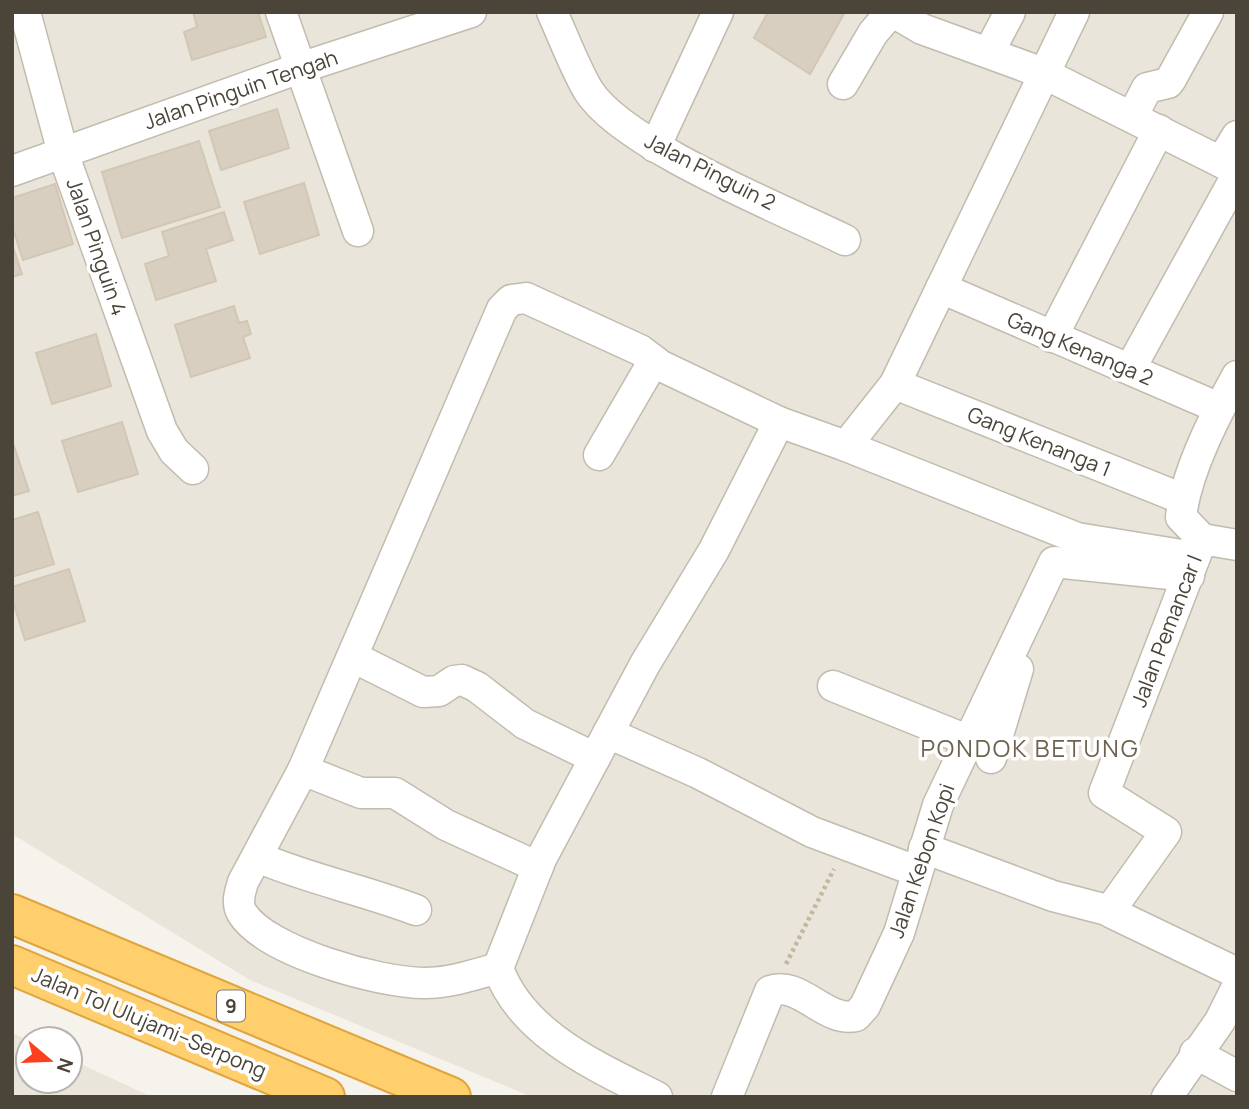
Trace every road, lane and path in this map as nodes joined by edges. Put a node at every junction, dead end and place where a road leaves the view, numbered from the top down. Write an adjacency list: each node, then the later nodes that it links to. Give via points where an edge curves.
1 (25, 12): 18 (street, Jalan Pinguin 4)
2 (281, 12): 11 (street)
3 (471, 12): 11 (street, Jalan Pinguin Tengah)
4 (552, 12): 17 (street, Jalan Pinguin 2, via 588,90 614,117)
5 (718, 12): 17 (street)
6 (892, 12): 10 (street, via 922,29); 13 (street, via 873,33)
7 (1010, 12): 10 (street)
8 (1074, 12): 12 (street)
9 (1208, 12): 14 (street, via 1171,79 1147,89)
10 (989, 52): 12 (street)
11 (300, 68): 18 (street, Jalan Pinguin Tengah); 21 (street)
12 (1043, 73): 14 (street); 23 (street)
13 (843, 84)
14 (1132, 117): 15 (street)
15 (1159, 130): 19 (street); 24 (street)
16 (1237, 136): 19 (street)
17 (655, 146): 22 (street, Jalan Pinguin 2)
18 (63, 153): 20 (street, Jalan Pinguin Tengah); 33 (street, Jalan Pinguin 4, via 162,431)
19 (1232, 169): 26 (street)
20 (12, 171)
21 (358, 231)
22 (845, 240)
23 (941, 288): 24 (street, Gang Kenanga 2); 28 (street)
24 (1052, 337): 26 (street, Gang Kenanga 2)
25 (656, 362): 30 (street); 32 (street, via 651,363); 38 (street, via 640,350 526,298 511,300 502,309)
26 (1130, 369): 29 (street, Gang Kenanga 2)
27 (1237, 376): 29 (street)
28 (895, 384): 31 (street); 34 (street, Gang Kenanga 1)
29 (1219, 408): 34 (street)
30 (779, 422): 31 (street); 41 (street, via 714,550)
31 (846, 446): 36 (street, via 1077,538)
32 (598, 454)
33 (193, 469)
34 (1183, 499): 36 (street, via 1181,517)
35 (1237, 545): 36 (street, Jalan Pemancar I)
36 (1196, 557): 37 (street, Jalan Kebon Kopi, via 1054,562); 49 (street, Jalan Pemancar I, via 1104,792 1165,829 1166,835)
37 (1012, 648): 40 (street, Jalan Kebon Kopi); 42 (street, via 1021,657)
38 (354, 657): 41 (street, via 423,692 439,691 462,680 525,724); 43 (street)
39 (833, 687): 40 (street)
40 (967, 740): 46 (street, Jalan Kebon Kopi)
41 (601, 746): 44 (street, via 698,773 812,832); 47 (street)
42 (991, 758)
43 (303, 770): 45 (street); 47 (street, via 360,793 395,793 446,825)
44 (848, 844): 46 (street); 55 (path)
45 (257, 858): 48 (street); 52 (street, via 243,882 240,911 294,951 379,977 424,983)
46 (920, 859): 49 (street); 55 (street, Jalan Kebon Kopi, via 899,933 856,1016 844,1018 786,989)
47 (538, 867): 52 (street)
48 (416, 910)
49 (1111, 910): 53 (street)
50 (12, 914): 59 (highway, 9)
51 (12, 965): 58 (highway, Jalan Tol Ulujami–Serpong / 9)
52 (498, 968): 60 (street, via 509,996 529,1018 592,1065)
53 (1237, 973)
54 (1237, 987): 56 (street, via 1220,1021)
55 (773, 990): 61 (street, via 766,995)
56 (1195, 1053): 57 (street); 62 (street)
57 (1237, 1076)
58 (325, 1097)
59 (451, 1097)
60 (657, 1097)
61 (727, 1097)
62 (1167, 1097)

